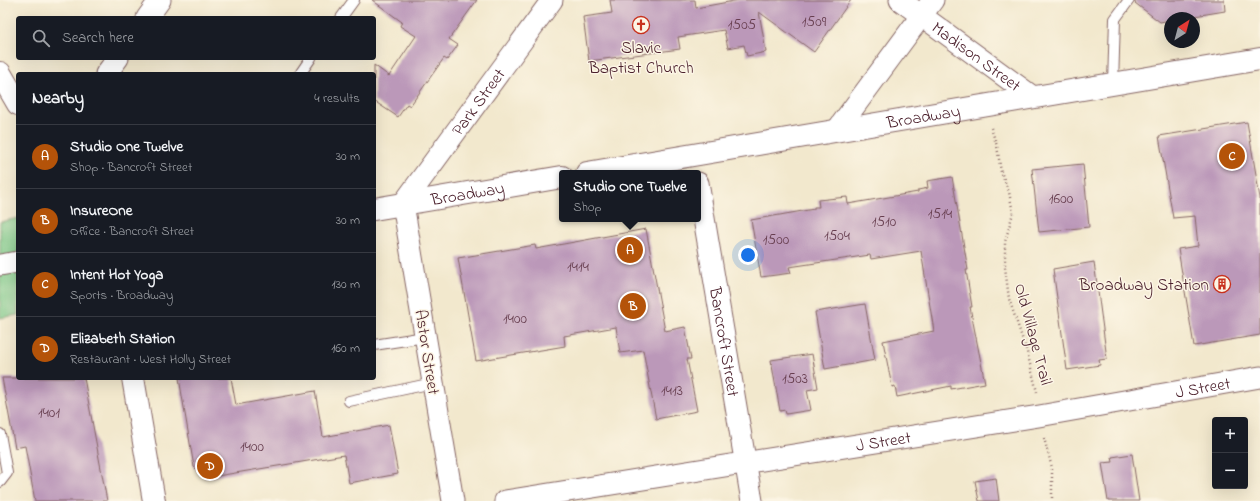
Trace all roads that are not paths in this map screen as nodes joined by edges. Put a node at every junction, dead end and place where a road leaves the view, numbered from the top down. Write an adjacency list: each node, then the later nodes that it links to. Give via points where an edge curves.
1 (160, 0): 7 (street)
2 (354, 0): 8 (lane)
3 (552, 0): 23 (street, Park Street)
4 (900, 0): 6 (street, Madison Street)
5 (1128, 0): 15 (lane, via 1115,19)
6 (928, 8): 16 (street, Madison Street); 18 (street)
7 (148, 16)
8 (342, 16)
9 (1260, 59): 15 (street, Broadway)
10 (116, 60): 12 (street)
11 (310, 60): 13 (lane)
12 (108, 72)
13 (301, 72)
14 (0, 73): 17 (street)
15 (1113, 84): 16 (street, Broadway)
16 (1033, 97): 18 (street, Broadway)
17 (16, 101)
18 (837, 130): 19 (street, Broadway)
19 (695, 164): 20 (street, Broadway)
20 (623, 170)
21 (559, 178): 23 (street, Broadway)
22 (701, 200): 34 (street, Bancroft Street)
23 (403, 204): 24 (street, Broadway); 27 (street, Astor Street)
24 (376, 209)
25 (16, 262): 26 (street)
26 (0, 265)
27 (425, 337): 28 (lane); 31 (street, Astor Street)
28 (376, 345)
29 (1260, 377): 34 (street, J Street, via 1039,416)
30 (134, 380): 36 (street)
31 (433, 383): 32 (lane); 37 (street, Astor Street)
32 (349, 401)
33 (0, 434): 35 (lane, via 6,473)
34 (746, 462): 38 (street, J Street); 39 (street, Bancroft Street)
35 (0, 482)
36 (154, 501)
37 (453, 501)
38 (505, 501)
39 (752, 501)

